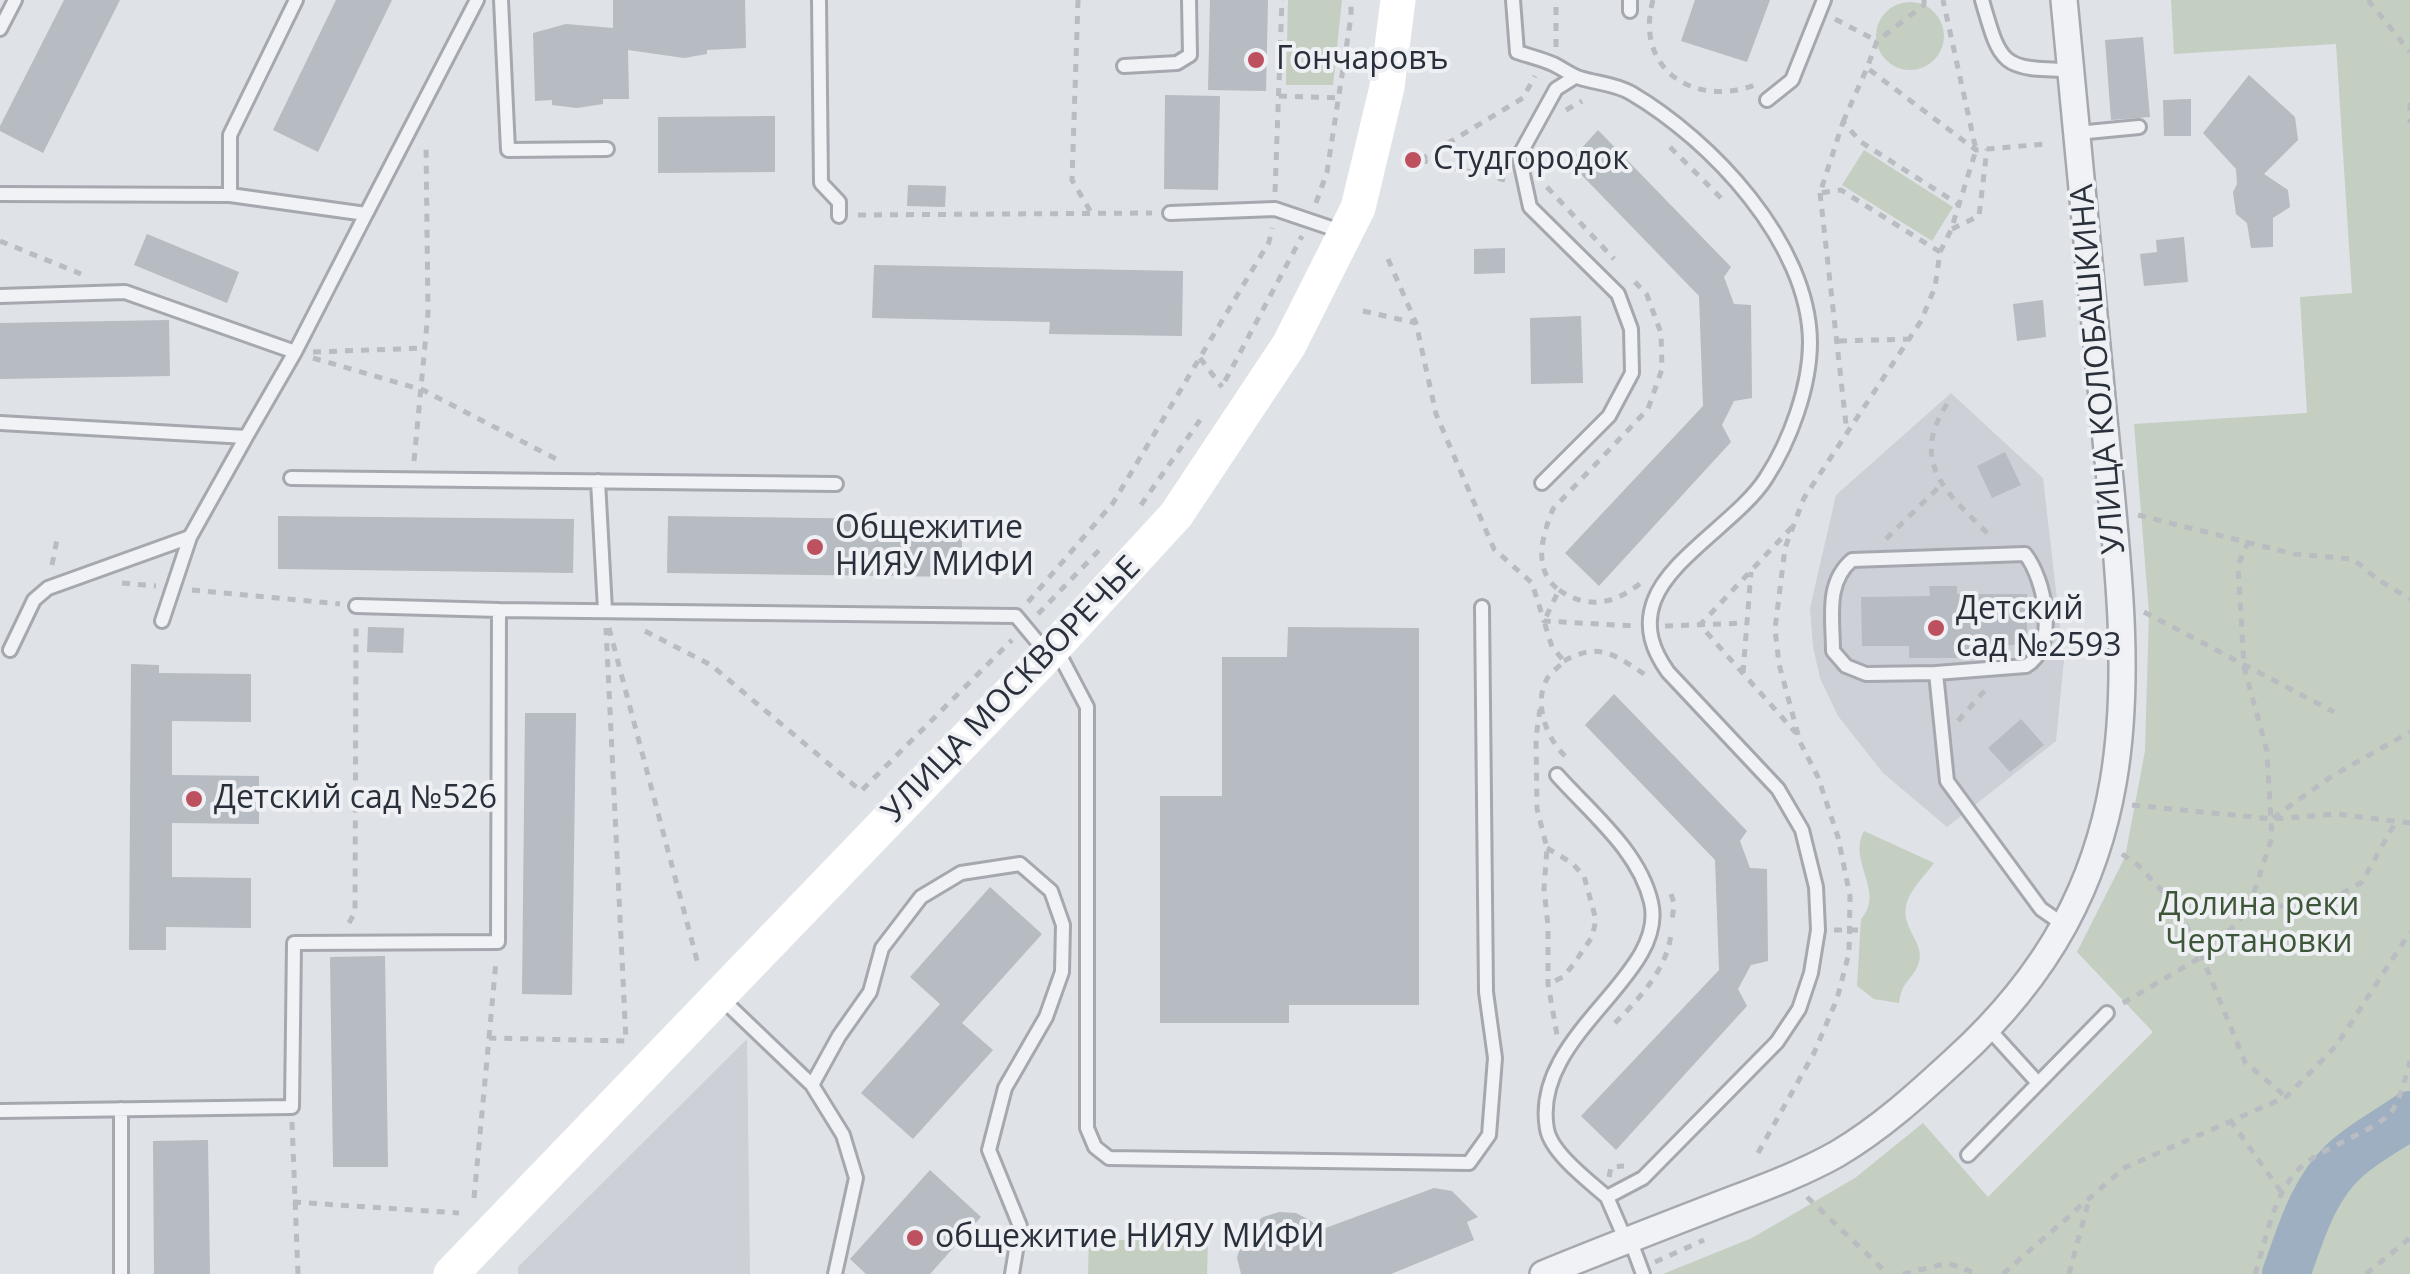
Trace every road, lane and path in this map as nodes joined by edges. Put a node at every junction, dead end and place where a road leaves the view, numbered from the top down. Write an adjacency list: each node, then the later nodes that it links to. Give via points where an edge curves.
1 (15, 0): 20 (lane)
2 (296, 0): 49 (lane, via 230,135)
3 (477, 0): 35 (lane)
4 (501, 0): 43 (lane, via 508,150)
5 (819, 0): 55 (lane, via 821,183 839,202)
6 (1078, 0): 54 (path, via 1072,180)
7 (1189, 0): 24 (lane, via 1190,55)
8 (1282, 0): 29 (path)
9 (1351, 0): 31 (path)
10 (1398, 0): 58 (main road, УЛИЦА МОСКВОРЕЧЬЕ, via 1388,87)
11 (1514, 0): 23 (lane, via 1517,52)
12 (1556, 0): 23 (path)
13 (1653, 0): 28 (path, via 1654,54 1671,78 1704,92 1729,92)
14 (1924, 0): 21 (path)
15 (1943, 0): 45 (path)
16 (1982, 0): 26 (lane, via 2002,57 2019,68)
17 (2064, 0): 26 (street, УЛИЦА КОЛОБАШКИНА)
18 (2368, 0): 22 (path)
19 (1821, 5): 21 (path); 32 (lane, via 1792,80)
20 (0, 28)
21 (1877, 41): 25 (path)
22 (2410, 52)
23 (1556, 65): 27 (lane); 46 (path, via 1532,77 1522,98 1420,160)
24 (1124, 66)
25 (1867, 68): 37 (path); 45 (path)
26 (2071, 70): 40 (street, УЛИЦА КОЛОБАШКИНА)
27 (1575, 77): 33 (path); 46 (lane, via 1556,89 1519,156); 70 (lane, via 1626,90 1694,136 1752,200 1782,243)
28 (1762, 80)
29 (1279, 96): 31 (path); 51 (path)
30 (1592, 97): 33 (path)
31 (1338, 98): 56 (path, via 1327,172)
32 (1767, 100)
33 (1582, 101): 36 (path)
34 (2410, 103): 38 (path)
35 (426, 104): 53 (lane); 71 (path)
36 (1558, 118)
37 (1843, 122): 45 (path, via 1862,142 1958,204); 47 (path)
38 (2410, 123)
39 (2138, 127): 40 (lane)
40 (2077, 133): 137 (street, УЛИЦА КОЛОБАШКИНА, via 2124,686 2104,830)
41 (1659, 136): 50 (path)
42 (2045, 144): 44 (path)
43 (607, 149)
44 (1986, 149): 45 (path); 57 (path, via 1978,216)
45 (1976, 150)
46 (1526, 185): 62 (path, via 1544,181); 85 (lane, via 1530,207 1618,294 1631,329 1632,372 1609,416)
47 (1820, 193): 60 (path, via 1841,190); 69 (path)
48 (0, 194): 49 (lane)
49 (230, 195): 53 (lane)
50 (1724, 200)
51 (1275, 209): 52 (lane); 56 (lane); 73 (path, via 1269,242)
52 (1170, 213): 54 (path)
53 (366, 214): 72 (lane)
54 (1092, 214): 55 (path)
55 (839, 216)
56 (1309, 221): 58 (lane); 74 (path)
57 (1951, 230)
58 (1346, 233): 114 (main road, УЛИЦА МОСКВОРЕЧЬЕ, via 1289,345 1164,528)
59 (0, 241): 64 (path)
60 (1940, 252)
61 (1388, 259): 67 (path)
62 (1614, 259)
63 (1626, 273): 102 (path, via 1647,294 1661,333 1662,369 1648,409 1553,509 1541,556 1544,573)
64 (125, 292): 65 (lane); 72 (lane)
65 (0, 296)
66 (1363, 311): 67 (path)
67 (1416, 324): 110 (path, via 1436,414 1494,549 1532,583)
68 (1911, 339): 69 (path)
69 (1838, 341): 70 (path); 80 (path)
70 (1810, 342): 113 (lane, via 1794,422 1765,481 1671,575 1654,600)
71 (426, 348): 72 (path); 75 (path)
72 (296, 352): 75 (path); 81 (lane)
73 (1200, 358): 74 (path); 114 (path)
74 (1222, 387): 76 (path)
75 (423, 390): 83 (path); 84 (path)
76 (1212, 402)
77 (1947, 404): 87 (path, via 1930,449)
78 (1202, 417): 88 (path)
79 (0, 423): 81 (lane)
80 (1848, 434)
81 (246, 437): 93 (lane)
82 (291, 478): 83 (lane)
83 (411, 479): 84 (lane)
84 (598, 481): 86 (lane); 107 (lane)
85 (1542, 483)
86 (836, 484)
87 (1940, 485): 95 (path); 96 (path)
88 (1138, 508)
89 (2135, 514): 94 (path)
90 (1794, 525): 97 (path)
91 (58, 534): 100 (path)
92 (1113, 535): 114 (path)
93 (190, 537): 100 (lane); 101 (lane)
94 (2249, 540): 103 (path, via 2294,554 2353,558); 117 (path, via 2238,565)
95 (2008, 555): 96 (lane); 118 (lane, via 2025,554 2037,569 2044,630 2034,661)
96 (1865, 560): 120 (lane, via 1852,560 1838,572 1833,651 1866,674)
97 (1752, 570): 111 (path); 112 (path)
98 (1654, 572): 102 (path, via 1599,604 1583,604)
99 (121, 583): 101 (path)
100 (48, 588): 115 (lane, via 34,600)
101 (173, 588): 104 (path); 109 (lane)
102 (1559, 590): 110 (path)
103 (2410, 599)
104 (356, 606): 106 (lane); 140 (path, via 355,912)
105 (1482, 607): 114 (lane, via 1486,992 1495,1058 1489,1135 1469,1163 1109,1158 1095,1148 1087,1128 1086,708)
106 (499, 610): 107 (lane); 139 (lane)
107 (605, 610): 114 (lane); 114 (path, via 711,665 860,791); 142 (path); 148 (path, via 626,1041)
108 (2144, 612): 117 (path)
109 (162, 621)
110 (1544, 621): 113 (path); 116 (path)
111 (1747, 623): 112 (path); 119 (path)
112 (1700, 625): 113 (path); 119 (path)
113 (1650, 627): 166 (lane, via 1653,651 1668,672 1778,789 1802,830 1818,930 1799,1009 1777,1042 1644,1178)
114 (1036, 636): 144 (main road, УЛИЦА МОСКВОРЕЧЬЕ)
115 (10, 650)
116 (1564, 662): 121 (path, via 1602,650); 122 (path, via 1546,680)
117 (2244, 667): 123 (path); 130 (path, via 2267,750)
118 (2005, 668): 120 (lane); 126 (path)
119 (1743, 673): 125 (path)
120 (1936, 673): 126 (lane)
121 (1651, 678)
122 (1540, 706): 127 (path, via 1558,750); 133 (path, via 1537,810)
123 (2334, 712)
124 (2410, 732): 130 (path)
125 (1799, 736)
126 (1942, 738): 137 (lane, via 1947,781 2040,909)
127 (1572, 763)
128 (1557, 776): 149 (lane, via 1639,866 1653,906 1647,946)
129 (2129, 804): 130 (path)
130 (2273, 819): 131 (path, via 2338,814); 136 (path)
131 (2396, 821): 132 (path); 136 (path, via 2362,882 2334,898)
132 (2410, 823)
133 (1547, 848): 143 (path); 143 (path, via 1584,876 1596,920 1573,965)
134 (2120, 852): 141 (path, via 2177,907)
135 (1669, 890): 146 (path, via 1670,948 1642,996)
136 (2248, 911): 141 (path)
137 (2064, 925): 147 (street, УЛИЦА КОЛОБАШКИНА)
138 (2410, 932): 153 (path, via 2336,1046)
139 (498, 942): 140 (lane); 148 (path)
140 (337, 943): 156 (lane, via 294,943)
141 (2202, 957): 145 (path); 153 (path, via 2245,1062)
142 (698, 964)
143 (1548, 984): 149 (path)
144 (718, 995): 152 (lane); 176 (main road, УЛИЦА МОСКВОРЕЧЬЕ)
145 (2108, 1014): 151 (lane)
146 (1613, 1024)
147 (1989, 1030): 151 (lane); 172 (street, УЛИЦА КОЛОБАШКИНА, via 1890,1119 1834,1155)
148 (489, 1038): 168 (path)
149 (1562, 1055): 166 (lane, via 1549,1091 1547,1132 1570,1165)
150 (2410, 1061): 154 (path)
151 (2038, 1083): 160 (lane)
152 (812, 1085): 177 (lane, via 842,1134 856,1178); 178 (lane, via 870,992 882,948 921,897 961,872 1020,864 1051,890 1063,924 1062,972 1046,1016 1005,1088 989,1150 1020,1226)
153 (2286, 1098): 159 (path)
154 (2398, 1100): 155 (path); 164 (path, via 2389,1116 2300,1168)
155 (2410, 1105)
156 (292, 1107): 157 (lane); 169 (path)
157 (121, 1109): 158 (lane); 174 (lane)
158 (0, 1111)
159 (2230, 1120): 164 (path); 167 (path, via 2124,1168)
160 (1968, 1155)
161 (1635, 1162): 163 (path)
162 (1598, 1165): 163 (path)
163 (1611, 1167): 166 (path)
164 (2282, 1193): 186 (path)
165 (1806, 1196): 181 (path)
166 (1607, 1197): 172 (lane)
167 (2090, 1197): 184 (path); 185 (path)
168 (474, 1198)
169 (293, 1202): 170 (path); 175 (path)
170 (459, 1213)
171 (2410, 1238): 187 (path)
172 (1628, 1240): 179 (street, УЛИЦА КОЛОБАШКИНА); 180 (lane)
173 (1928, 1271): 182 (path); 183 (path, via 1948,1262)
174 (120, 1274)
175 (298, 1274)
176 (451, 1274)
177 (836, 1274)
178 (1012, 1274)
179 (1543, 1274)
180 (1643, 1274)
181 (1888, 1274)
182 (1904, 1274)
183 (1978, 1274)
184 (2003, 1274)
185 (2069, 1274)
186 (2255, 1274)
187 (2366, 1274)

